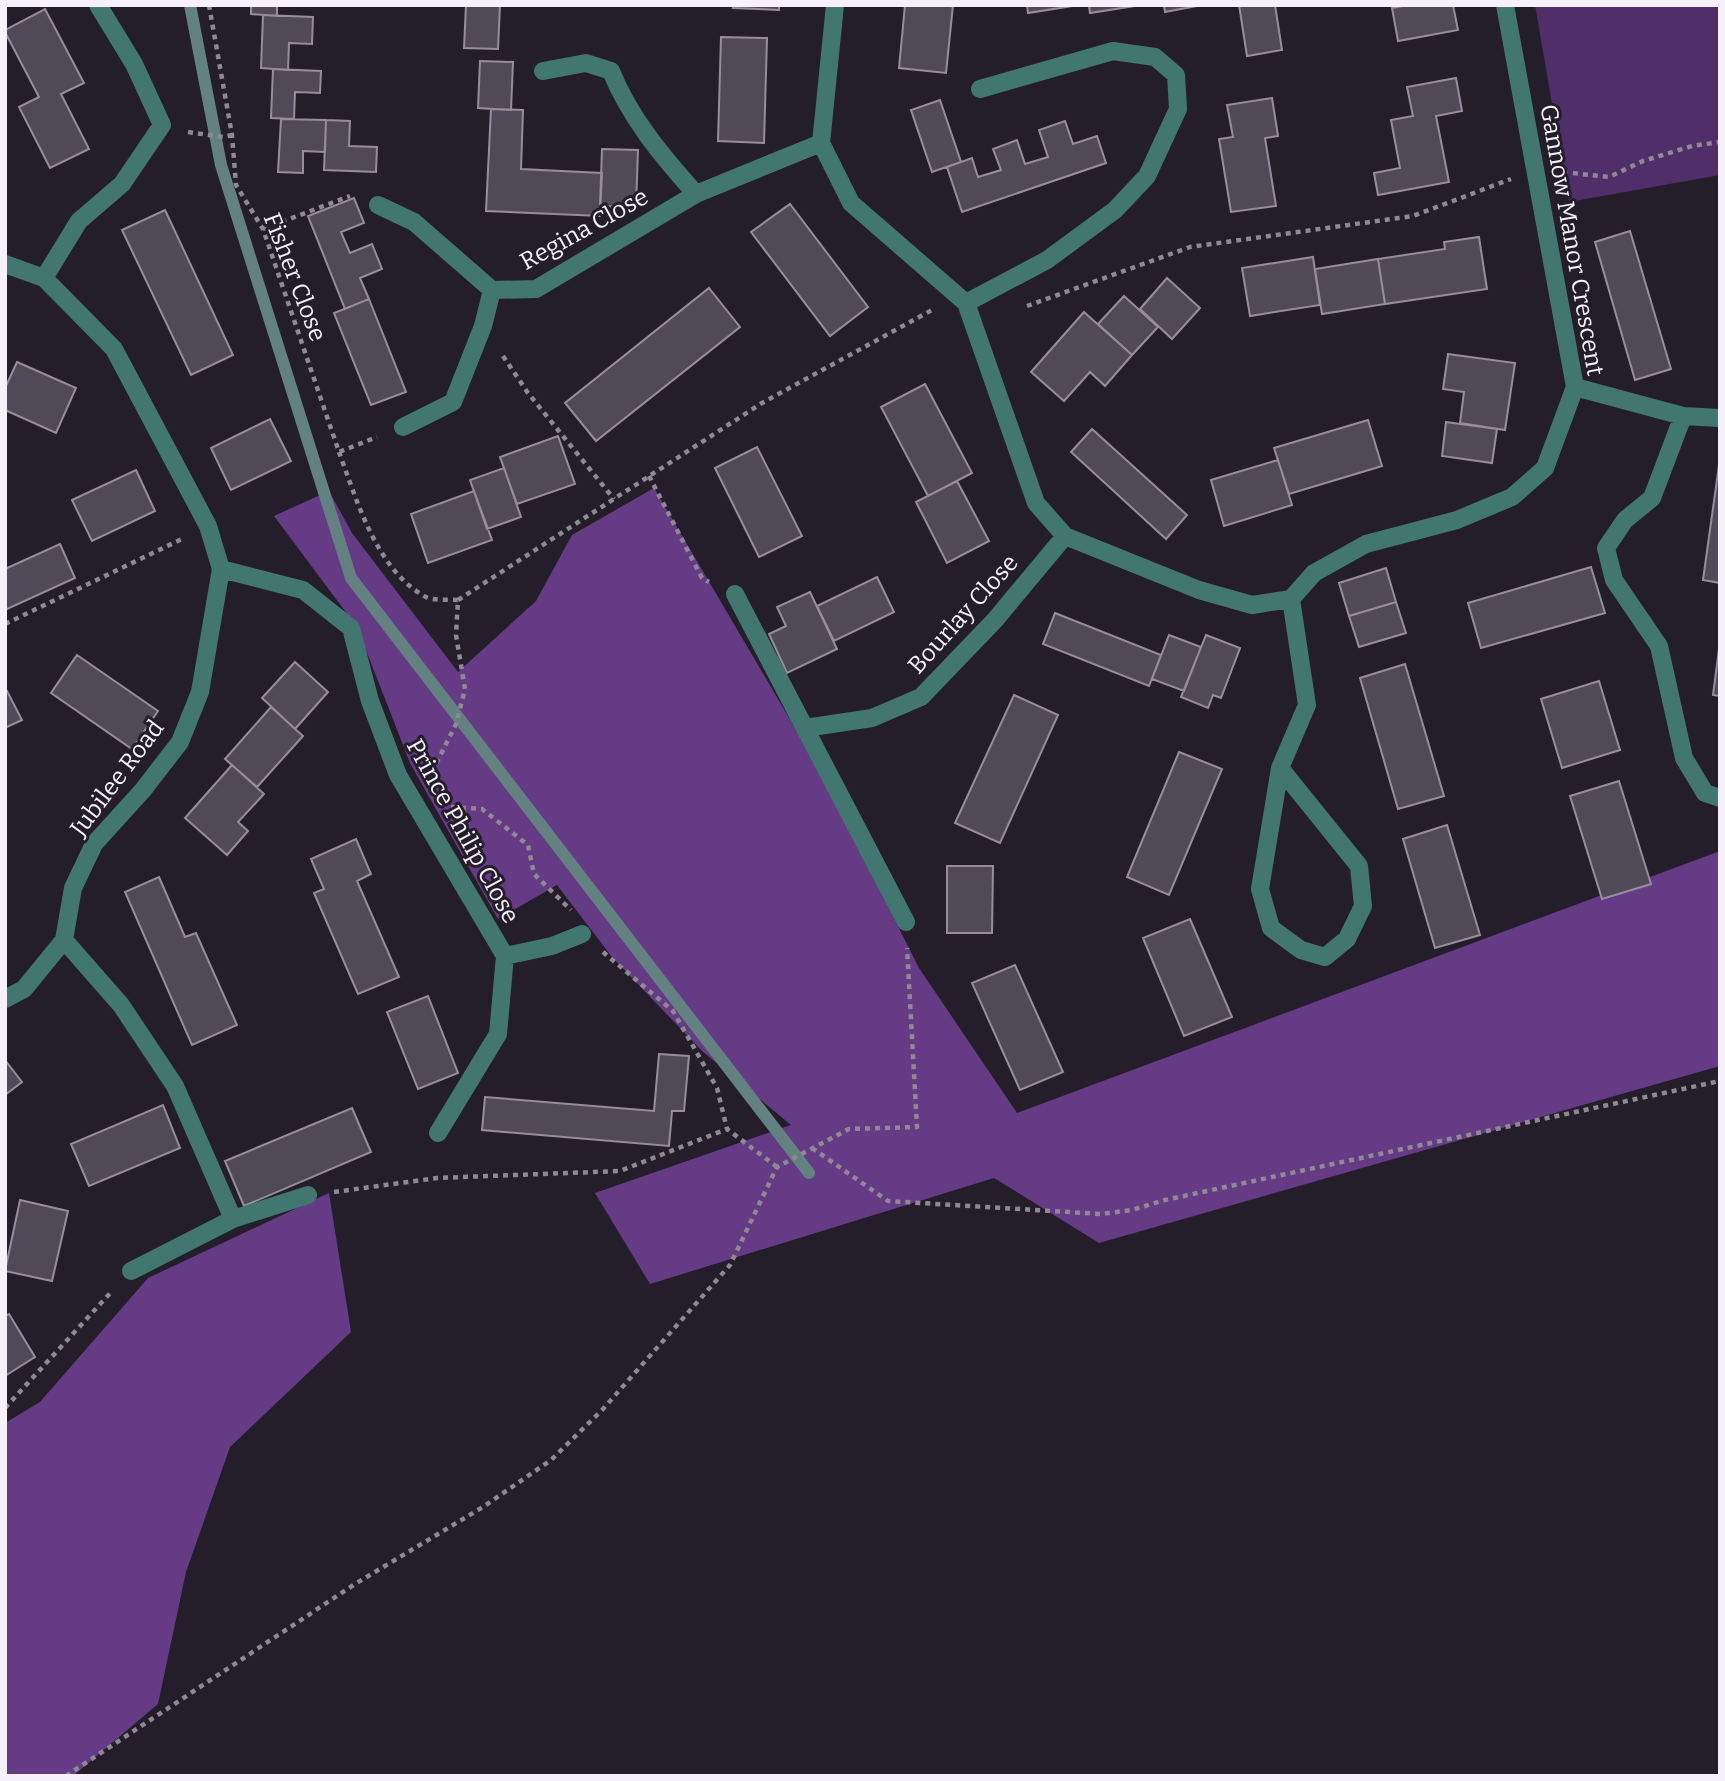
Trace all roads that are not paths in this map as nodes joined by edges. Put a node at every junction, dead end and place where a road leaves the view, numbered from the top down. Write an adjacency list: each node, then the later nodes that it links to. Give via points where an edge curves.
1 (98, 5): 10 (street, via 134,64 162,125 122,184 79,221)
2 (835, 5): 6 (street)
3 (1505, 5): 13 (street, Gannow Manor Crescent)
4 (543, 71): 7 (street, Regina Close, via 586,63 611,71 651,141)
5 (980, 89): 12 (street, via 1113,51 1155,57 1176,75 1178,109 1147,176 1115,210 1047,260)
6 (821, 142): 7 (street, Regina Close); 12 (street, via 851,203)
7 (696, 194): 11 (street, Regina Close, via 536,289)
8 (378, 205): 11 (street, via 414,222)
9 (5, 264): 10 (street, Jubilee Road)
10 (44, 278): 18 (street, Jubilee Road, via 114,349 208,526)
11 (492, 289): 16 (street, via 453,402)
12 (962, 299): 17 (street, via 1036,503)
13 (1575, 387): 14 (street); 20 (street, Gannow Manor Crescent, via 1545,468 1512,497 1457,520 1366,544 1314,573)
14 (1683, 416): 15 (street); 23 (street, via 1652,498 1625,520 1606,548 1614,580 1659,646 1684,758 1705,793)
15 (1720, 418)
16 (403, 426)
17 (1065, 536): 20 (street, via 1199,590 1251,605); 21 (street, Bourlay Close, via 995,620 921,697 872,718)
18 (220, 569): 26 (street, Jubilee Road, via 200,692 180,742 94,844 74,888); 27 (street, Prince Philip Close, via 303,590 351,628 370,701 398,775)
19 (735, 594): 21 (street)
20 (1292, 599): 22 (street, via 1307,705)
21 (805, 729): 24 (street)
22 (1280, 768): 22 (street, via 1261,889 1271,928 1301,950 1325,957 1347,939 1363,906 1359,866)
23 (1720, 798)
24 (906, 922)
25 (582, 934): 27 (street, Prince Philip Close)
26 (64, 940): 28 (street, Jubilee Road, via 24,989); 31 (street, via 121,1004 175,1086)
27 (505, 956): 29 (street, Prince Philip Close, via 498,1034)
28 (5, 999)
29 (438, 1133)
30 (309, 1195): 31 (street)
31 (233, 1219): 32 (street)
32 (131, 1271)

